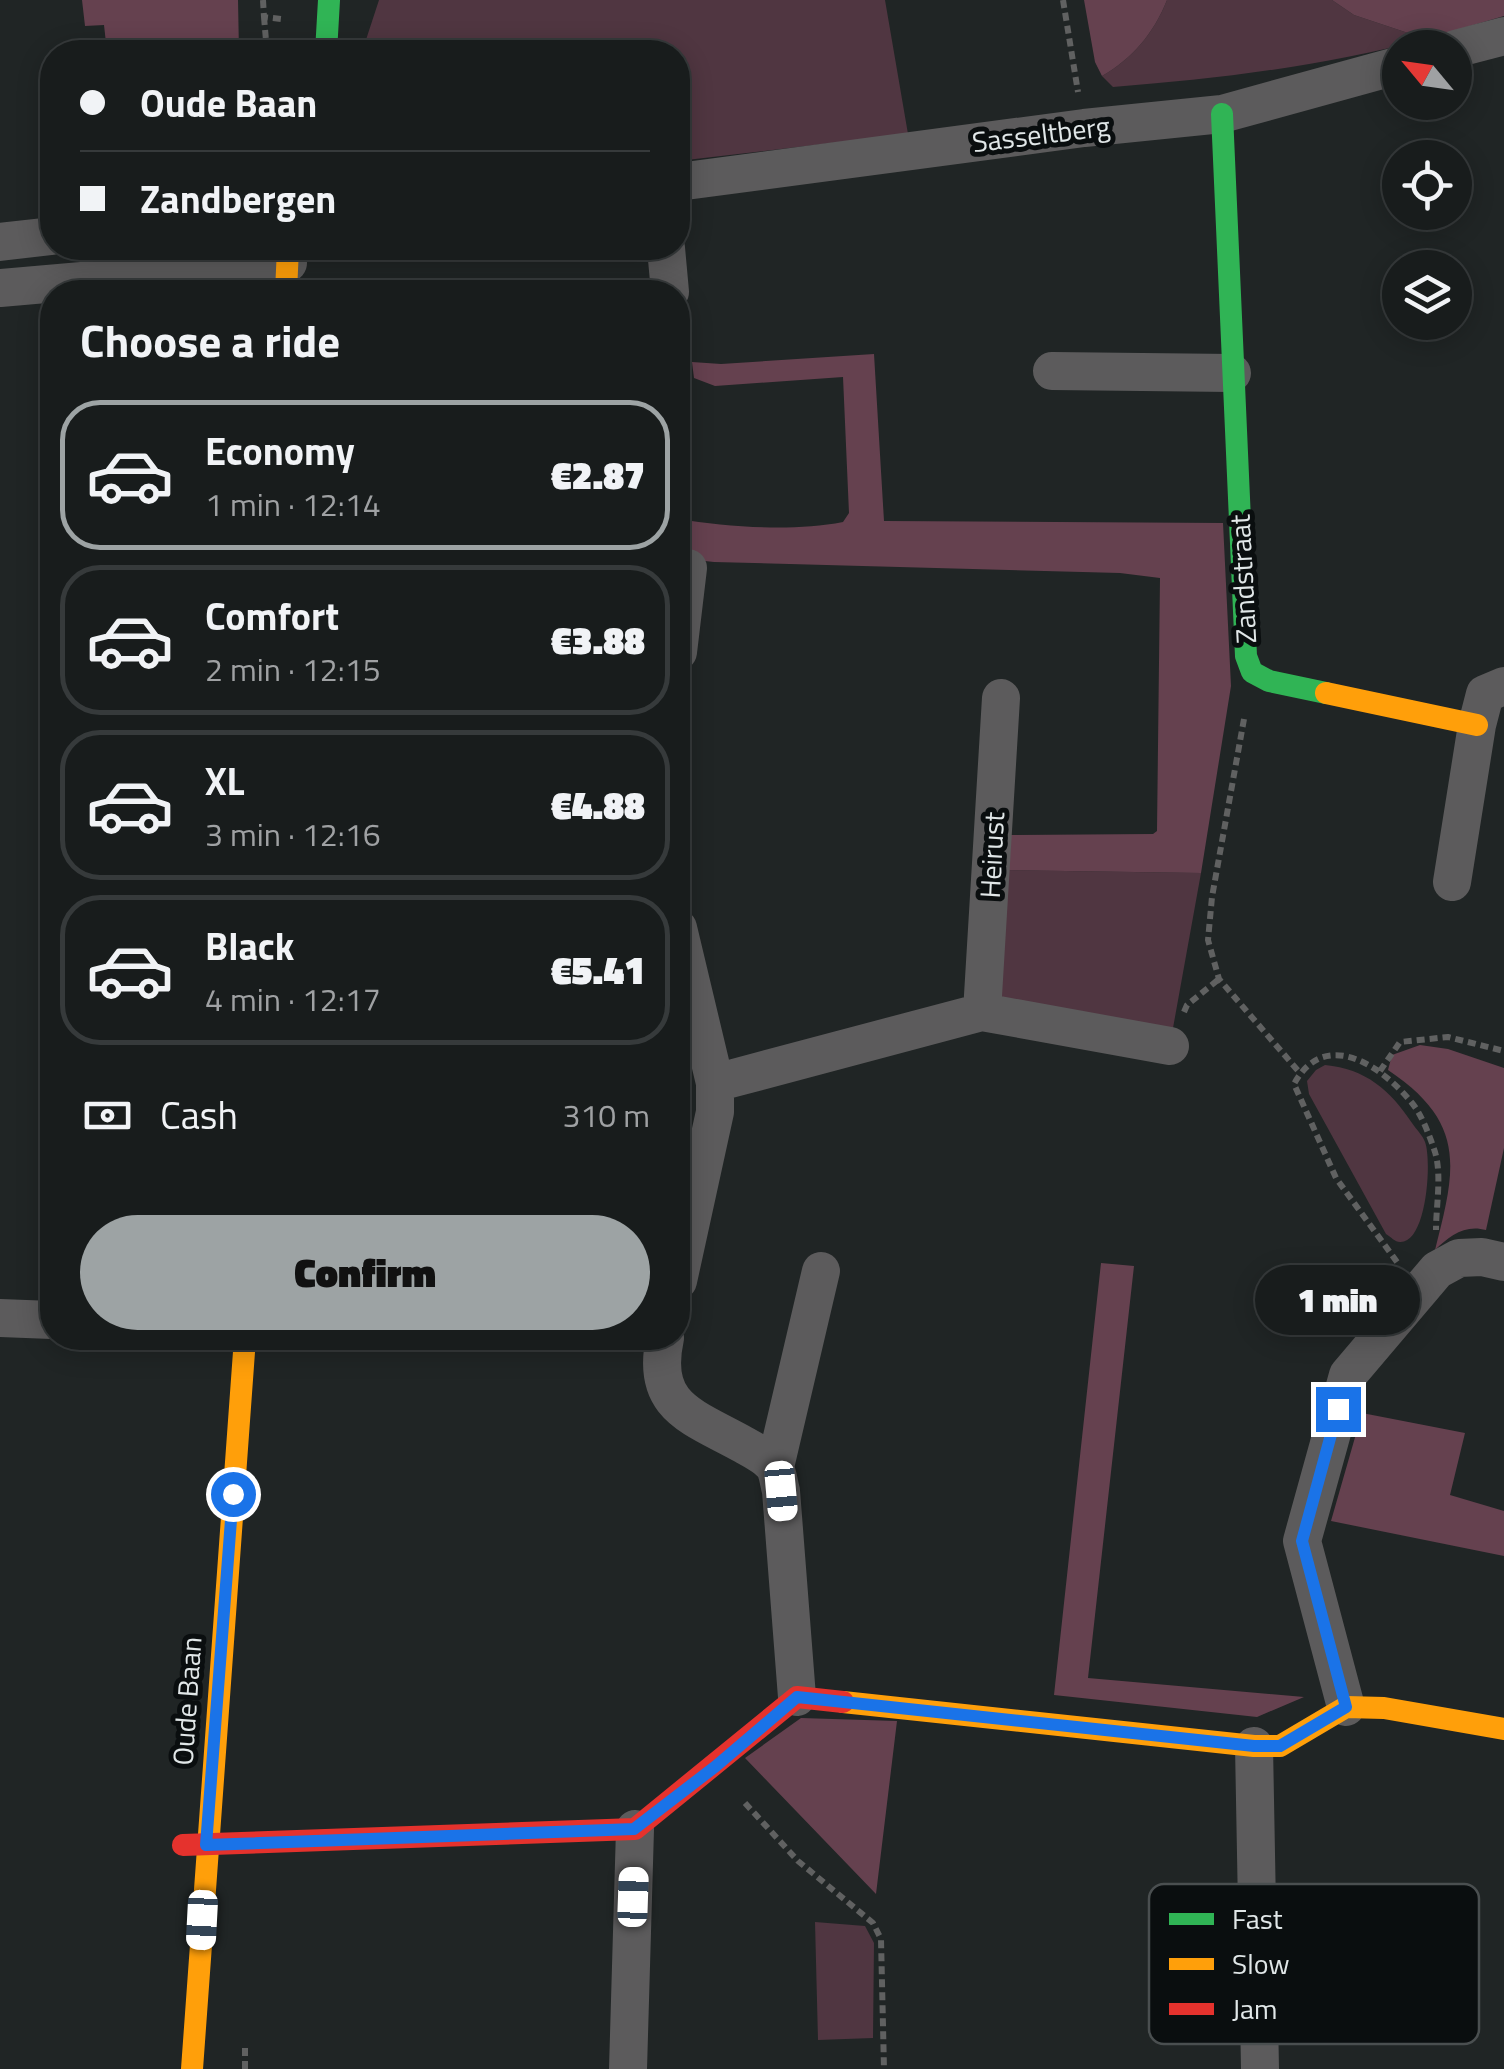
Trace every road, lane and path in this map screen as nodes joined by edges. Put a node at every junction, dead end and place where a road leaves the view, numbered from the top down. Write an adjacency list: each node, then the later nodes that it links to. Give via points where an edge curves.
1 (329, 0): 6 (street)
2 (1063, 0): 10 (path)
3 (264, 17): 5 (path)
4 (1504, 36): 7 (street)
5 (266, 40)
6 (327, 40)
7 (1472, 45)
8 (1382, 70): 9 (street, Sasseltberg)
9 (1222, 114): 10 (street, Sasseltberg); 19 (street, Zandstraat)
10 (1084, 128): 11 (street, Sasseltberg)
11 (690, 180)
12 (40, 237): 13 (street)
13 (0, 242)
14 (287, 268): 15 (street)
15 (115, 280)
16 (40, 285): 17 (street)
17 (0, 288)
18 (1052, 371): 19 (street)
19 (1232, 373): 20 (street, Zandstraat)
20 (1252, 672): 23 (street, Zandstraat, via 1269,682); 30 (path, via 1208,940 1219,979)
21 (1504, 686): 23 (street, via 1486,694)
22 (1001, 698): 26 (street, Heirust)
23 (1477, 725): 24 (street)
24 (1452, 882)
25 (690, 979): 31 (street)
26 (982, 1012): 27 (street); 31 (street)
27 (1170, 1046)
28 (1504, 1051): 29 (path, via 1448,1037 1400,1042)
29 (1380, 1070): 30 (path, via 1339,1054 1320,1057); 35 (path, via 1414,1106 1436,1156)
30 (1300, 1073): 35 (path, via 1294,1084 1336,1178 1388,1253)
31 (715, 1084): 32 (street)
32 (690, 1227)
33 (1504, 1262): 35 (street, via 1460,1258)
34 (821, 1272): 40 (street)
35 (1430, 1279): 42 (street, via 1348,1376 1302,1541)
36 (0, 1318): 37 (street)
37 (40, 1320)
38 (243, 1350): 47 (street, Oude Baan)
39 (662, 1350): 40 (street, via 663,1387 679,1408)
40 (774, 1467): 41 (street)
41 (797, 1697): 44 (street); 45 (street)
42 (1346, 1707): 43 (street); 44 (street, via 1280,1746)
43 (1504, 1729)
44 (1254, 1746): 48 (street)
45 (716, 1766): 46 (street); 52 (path, via 798,1861 873,1922 882,1939)
46 (634, 1829): 47 (street); 51 (street)
47 (195, 1845): 50 (street, Oude Baan)
48 (1257, 1884)
49 (1260, 2044): 53 (street)
50 (192, 2069)
51 (628, 2069)
52 (884, 2069)
53 (1260, 2069)

